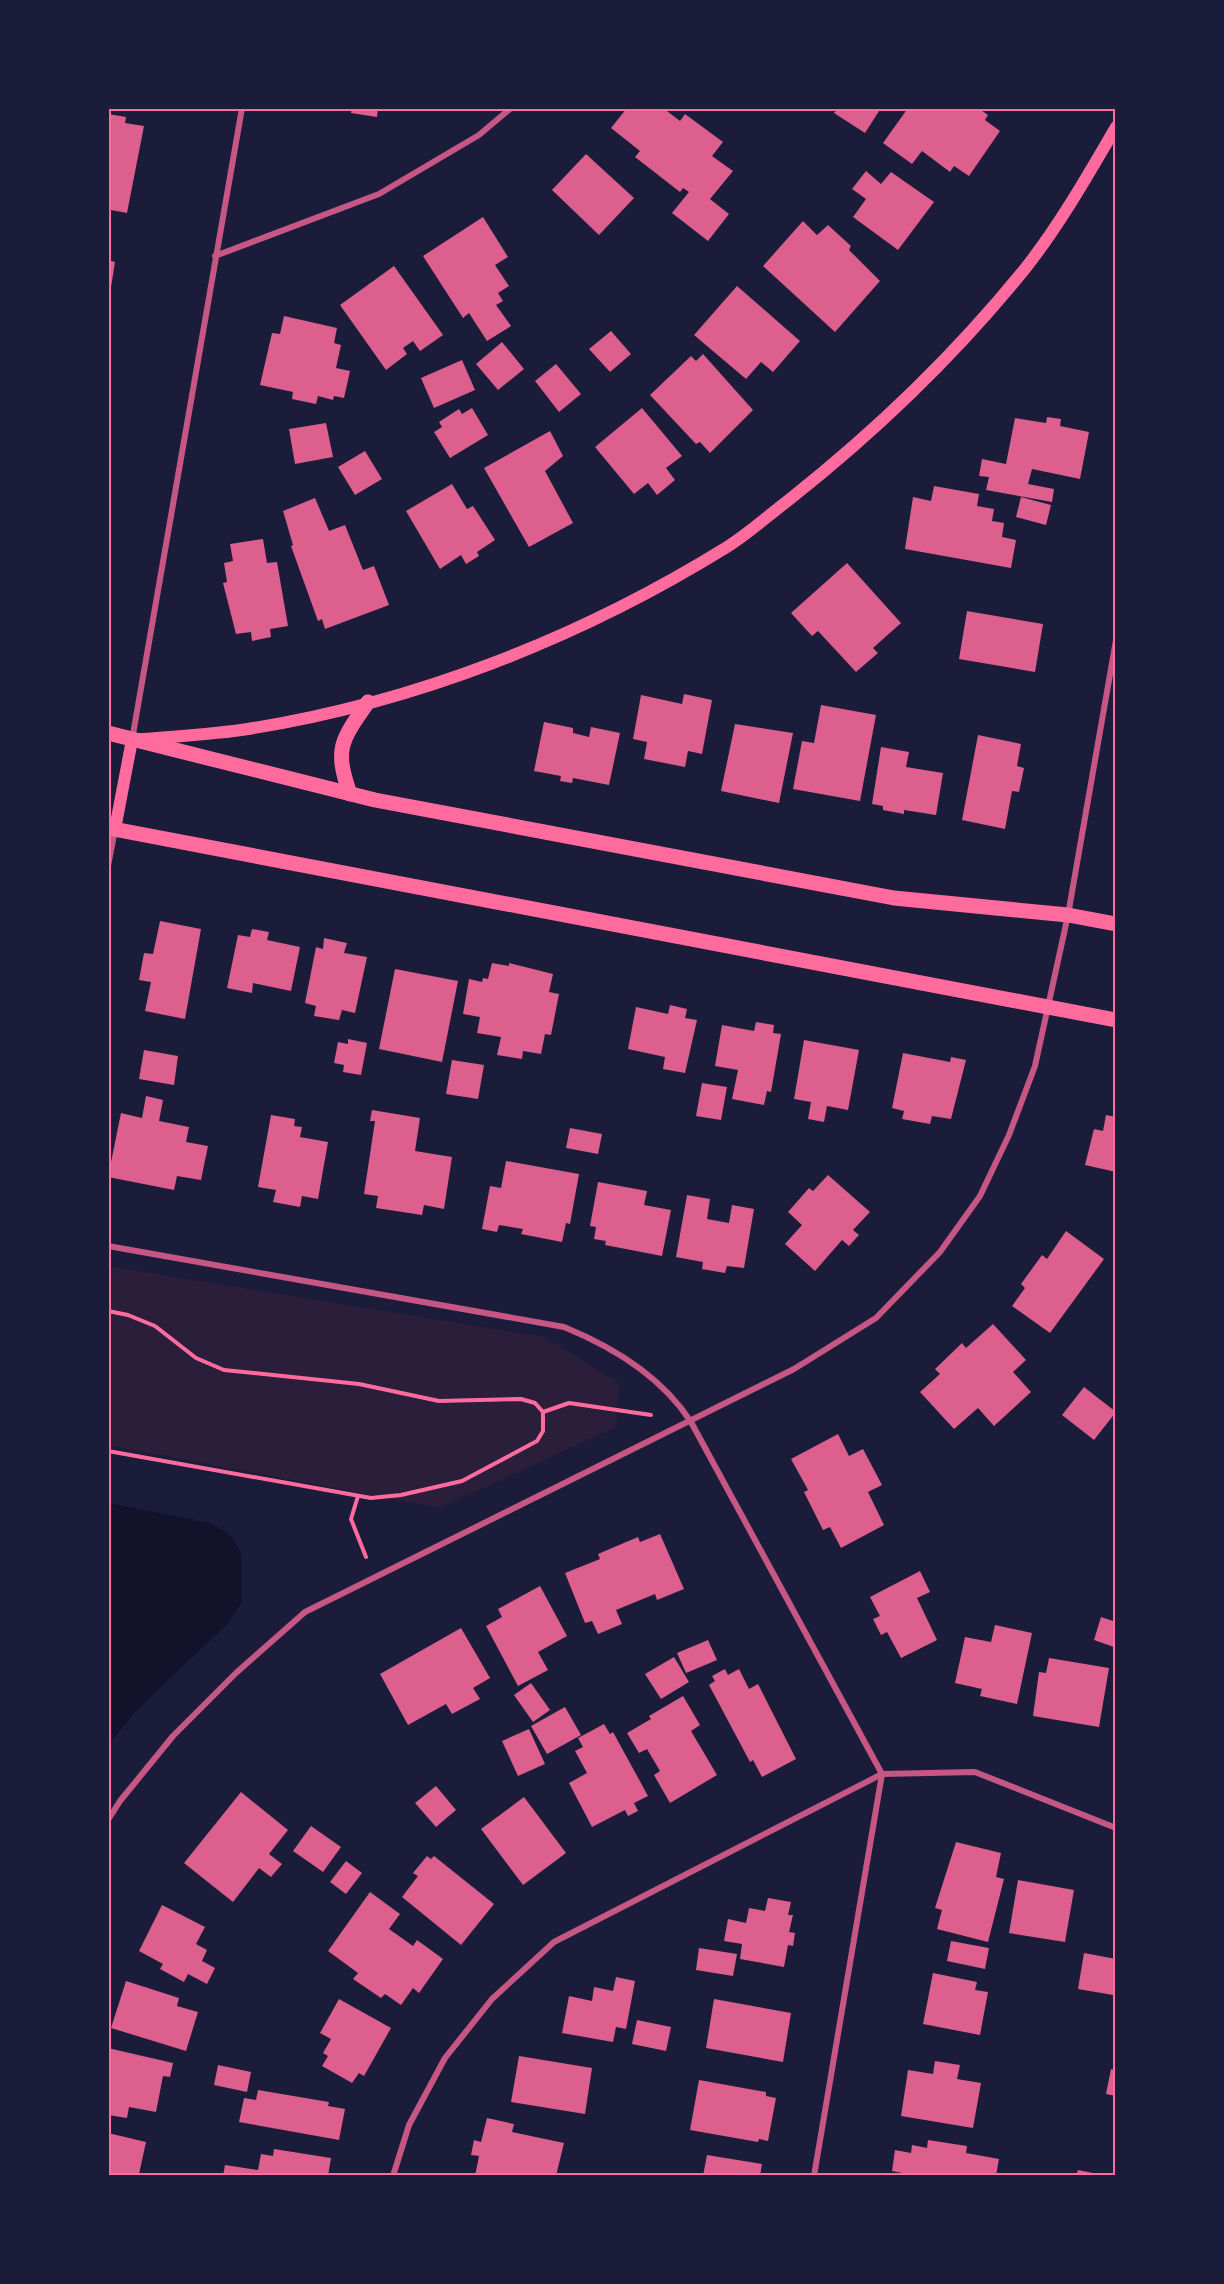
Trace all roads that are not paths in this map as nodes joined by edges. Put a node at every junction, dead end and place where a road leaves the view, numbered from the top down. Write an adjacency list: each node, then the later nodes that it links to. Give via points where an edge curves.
1 (242, 108): 4 (street)
2 (511, 108): 4 (street, via 479,135 379,194)
3 (1116, 127): 6 (main road, via 1079,190 1025,268 930,377 822,473 729,546 612,612 471,673)
4 (215, 256): 8 (street)
5 (1116, 640): 12 (street)
6 (368, 702): 8 (main road, via 241,730); 9 (main road, via 340,751)
7 (108, 733): 8 (main road)
8 (132, 740): 9 (main road); 10 (main road)
9 (350, 794): 12 (main road, via 894,898)
10 (111, 829): 11 (street); 14 (main road)
11 (108, 866)
12 (1068, 915): 13 (main road); 14 (street)
13 (1116, 924)
14 (1048, 1007): 15 (main road); 17 (street, via 1035,1066 1010,1135 980,1196 940,1252 876,1318 794,1369)
15 (1116, 1020)
16 (108, 1246): 17 (street, via 564,1327 599,1341 642,1370 676,1399)
17 (692, 1422): 18 (street); 19 (street, via 305,1612 236,1672 173,1736)
18 (882, 1774): 20 (street, via 975,1772); 21 (street, via 554,1942 492,1999 445,2058 409,2125); 22 (street)
19 (108, 1820)
20 (1116, 1828)
21 (393, 2176)
22 (814, 2176)

